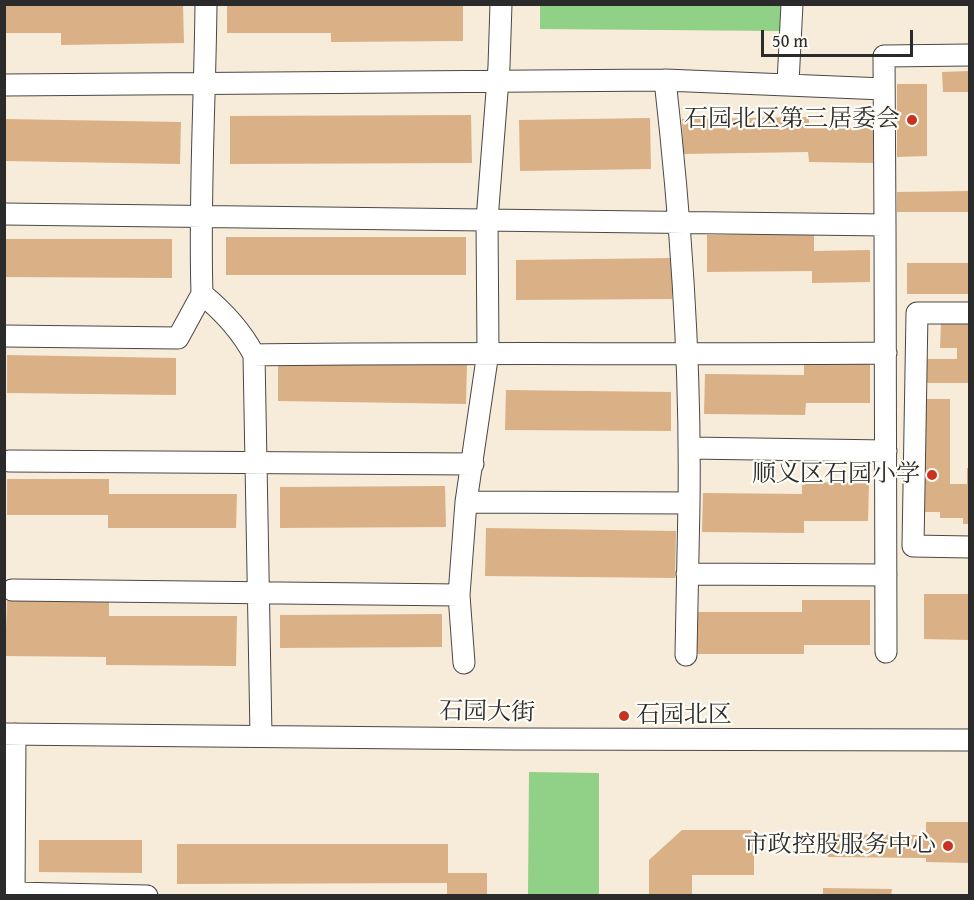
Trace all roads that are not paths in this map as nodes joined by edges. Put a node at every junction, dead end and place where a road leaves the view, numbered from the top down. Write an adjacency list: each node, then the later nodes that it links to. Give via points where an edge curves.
1 (206, 4): 7 (street)
2 (501, 4): 5 (street)
3 (792, 4): 8 (street)
4 (969, 55): 10 (street, via 884,56)
5 (498, 80): 6 (street); 7 (street); 13 (street)
6 (665, 80): 8 (street); 14 (street)
7 (207, 83): 9 (street); 12 (street)
8 (788, 83): 10 (street)
9 (4, 85)
10 (884, 89): 15 (street)
11 (4, 214): 12 (street)
12 (200, 216): 13 (street); 16 (street)
13 (487, 220): 14 (street); 19 (street)
14 (681, 222): 15 (street); 22 (street)
15 (885, 225): 20 (street)
16 (202, 294): 18 (street, via 178,338); 21 (street, via 227,315)
17 (969, 313): 30 (street, via 918,313 913,546)
18 (4, 336)
19 (488, 352): 21 (street); 22 (street); 27 (street)
20 (886, 353): 22 (street); 24 (street)
21 (254, 355): 26 (street)
22 (688, 355): 23 (street)
23 (690, 448): 24 (street); 29 (street)
24 (886, 451): 32 (street)
25 (9, 460): 26 (street)
26 (258, 463): 27 (street); 34 (street)
27 (473, 464): 28 (street)
28 (466, 502): 29 (street); 35 (street)
29 (689, 503): 31 (street)
30 (969, 547)
31 (687, 574): 32 (street); 37 (street)
32 (886, 575): 36 (street)
33 (12, 590): 34 (street)
34 (259, 593): 35 (street); 40 (street)
35 (459, 596): 38 (street)
36 (886, 652)
37 (686, 655)
38 (464, 663)
39 (10, 734): 40 (street, 石园大街); 42 (street)
40 (261, 735): 41 (street, 石园大街, via 513,740)
41 (969, 740)
42 (14, 895): 43 (street)
43 (147, 896)

